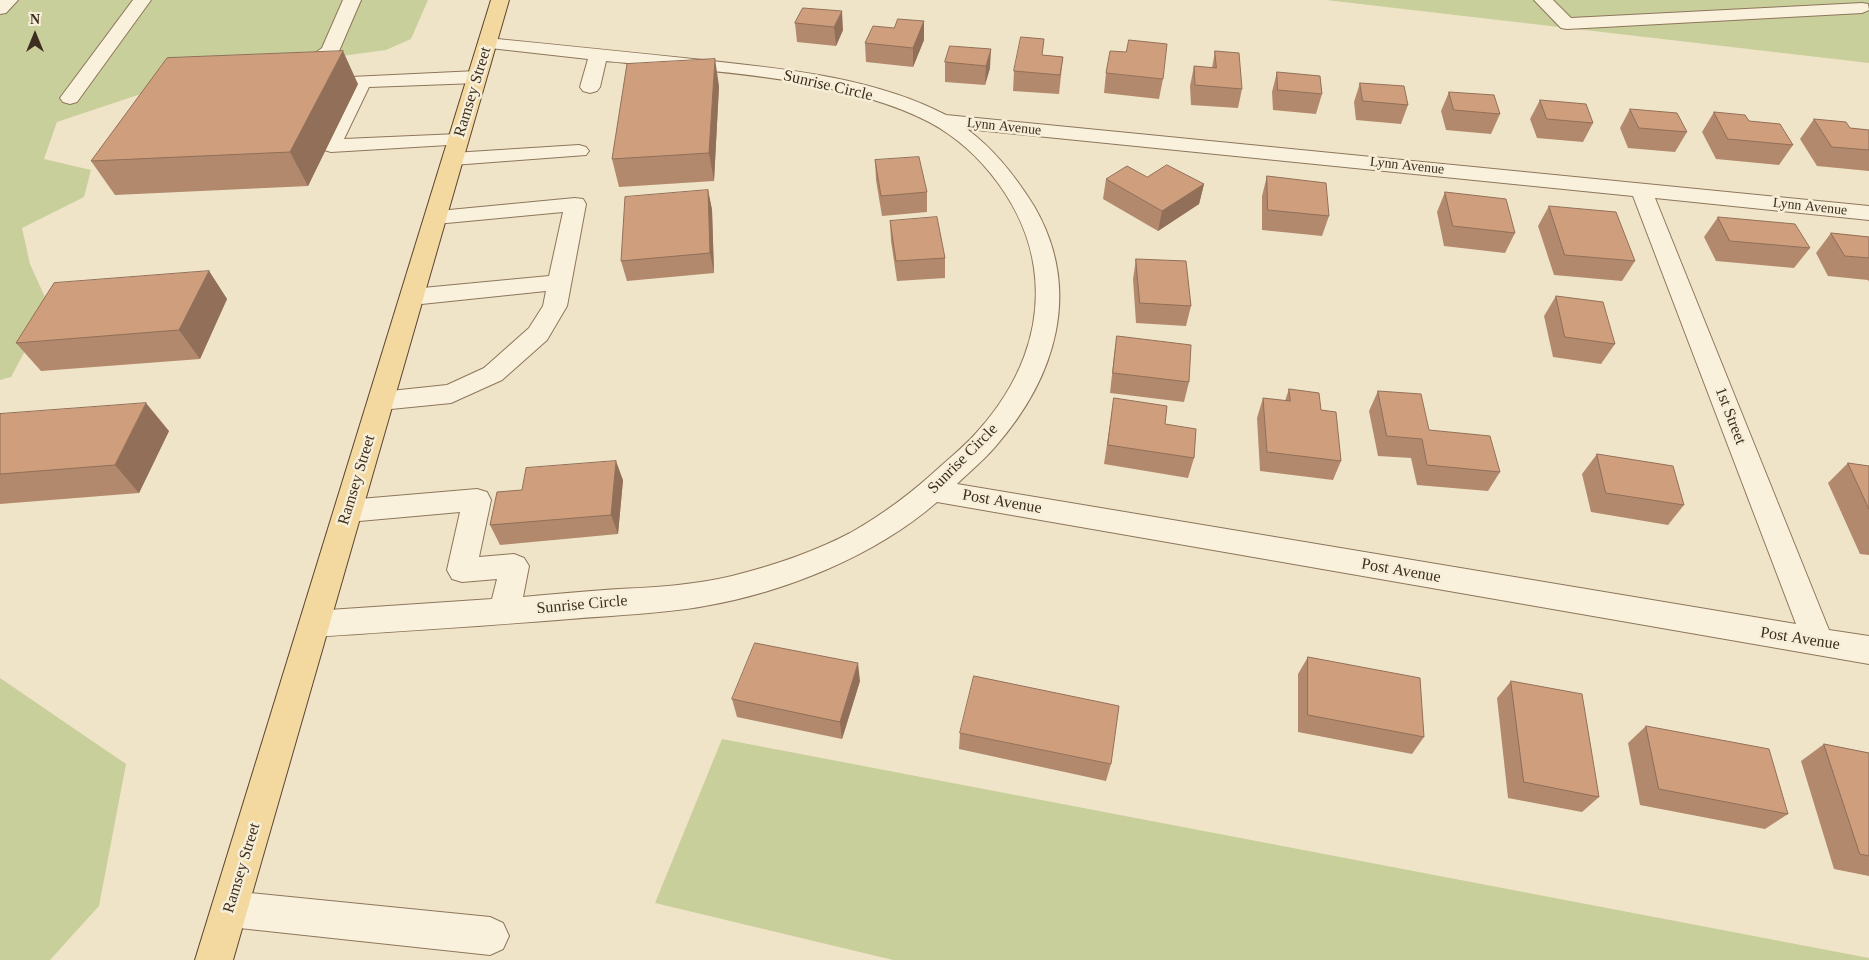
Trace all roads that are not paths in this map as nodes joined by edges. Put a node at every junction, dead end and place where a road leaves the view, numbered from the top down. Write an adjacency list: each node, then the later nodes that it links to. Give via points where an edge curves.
1 (9, 0): 7 (street)
2 (142, 0): 13 (street)
3 (352, 0): 11 (street, via 330,51 307,68 296,85)
4 (500, 0): 8 (main road, Ramsey Street)
5 (1542, 0): 6 (street, via 1567,24)
6 (1861, 6)
7 (0, 9)
8 (487, 43): 9 (street, Sunrise Circle); 10 (main road, Ramsey Street)
9 (598, 55): 12 (street); 14 (street, Sunrise Circle, via 800,78 873,95)
10 (477, 77): 11 (street); 15 (main road, Ramsey Street)
11 (362, 83): 15 (street, via 331,146)
12 (590, 87)
13 (70, 98)
14 (944, 121): 17 (street, Lynn Avenue); 23 (street, Sunrise Circle, via 988,158 1026,208 1044,251 1050,300 1045,334 1033,369 1014,405 986,440)
15 (456, 150): 16 (street); 19 (main road, Ramsey Street)
16 (579, 151)
17 (1641, 189): 18 (street, Lynn Avenue); 27 (street, 1st Street)
18 (1869, 213)
19 (436, 217): 20 (street, via 575,204); 21 (main road, Ramsey Street)
20 (560, 282): 21 (street); 22 (street, via 555,306 538,334 493,374 451,394)
21 (412, 297): 22 (main road, Ramsey Street)
22 (381, 401): 24 (main road, Ramsey Street)
23 (933, 491): 25 (street, Sunrise Circle, via 855,544 768,579 704,594); 27 (street, Post Avenue)
24 (348, 511): 25 (street, via 477,500 462,570 514,566); 26 (main road, Ramsey Street)
25 (505, 612): 26 (street, Sunrise Circle)
26 (314, 624): 29 (main road, Ramsey Street)
27 (1818, 642): 28 (street, Post Avenue)
28 (1869, 650)
29 (230, 909): 30 (street); 31 (main road, Ramsey Street)
30 (490, 936)
31 (214, 960)

